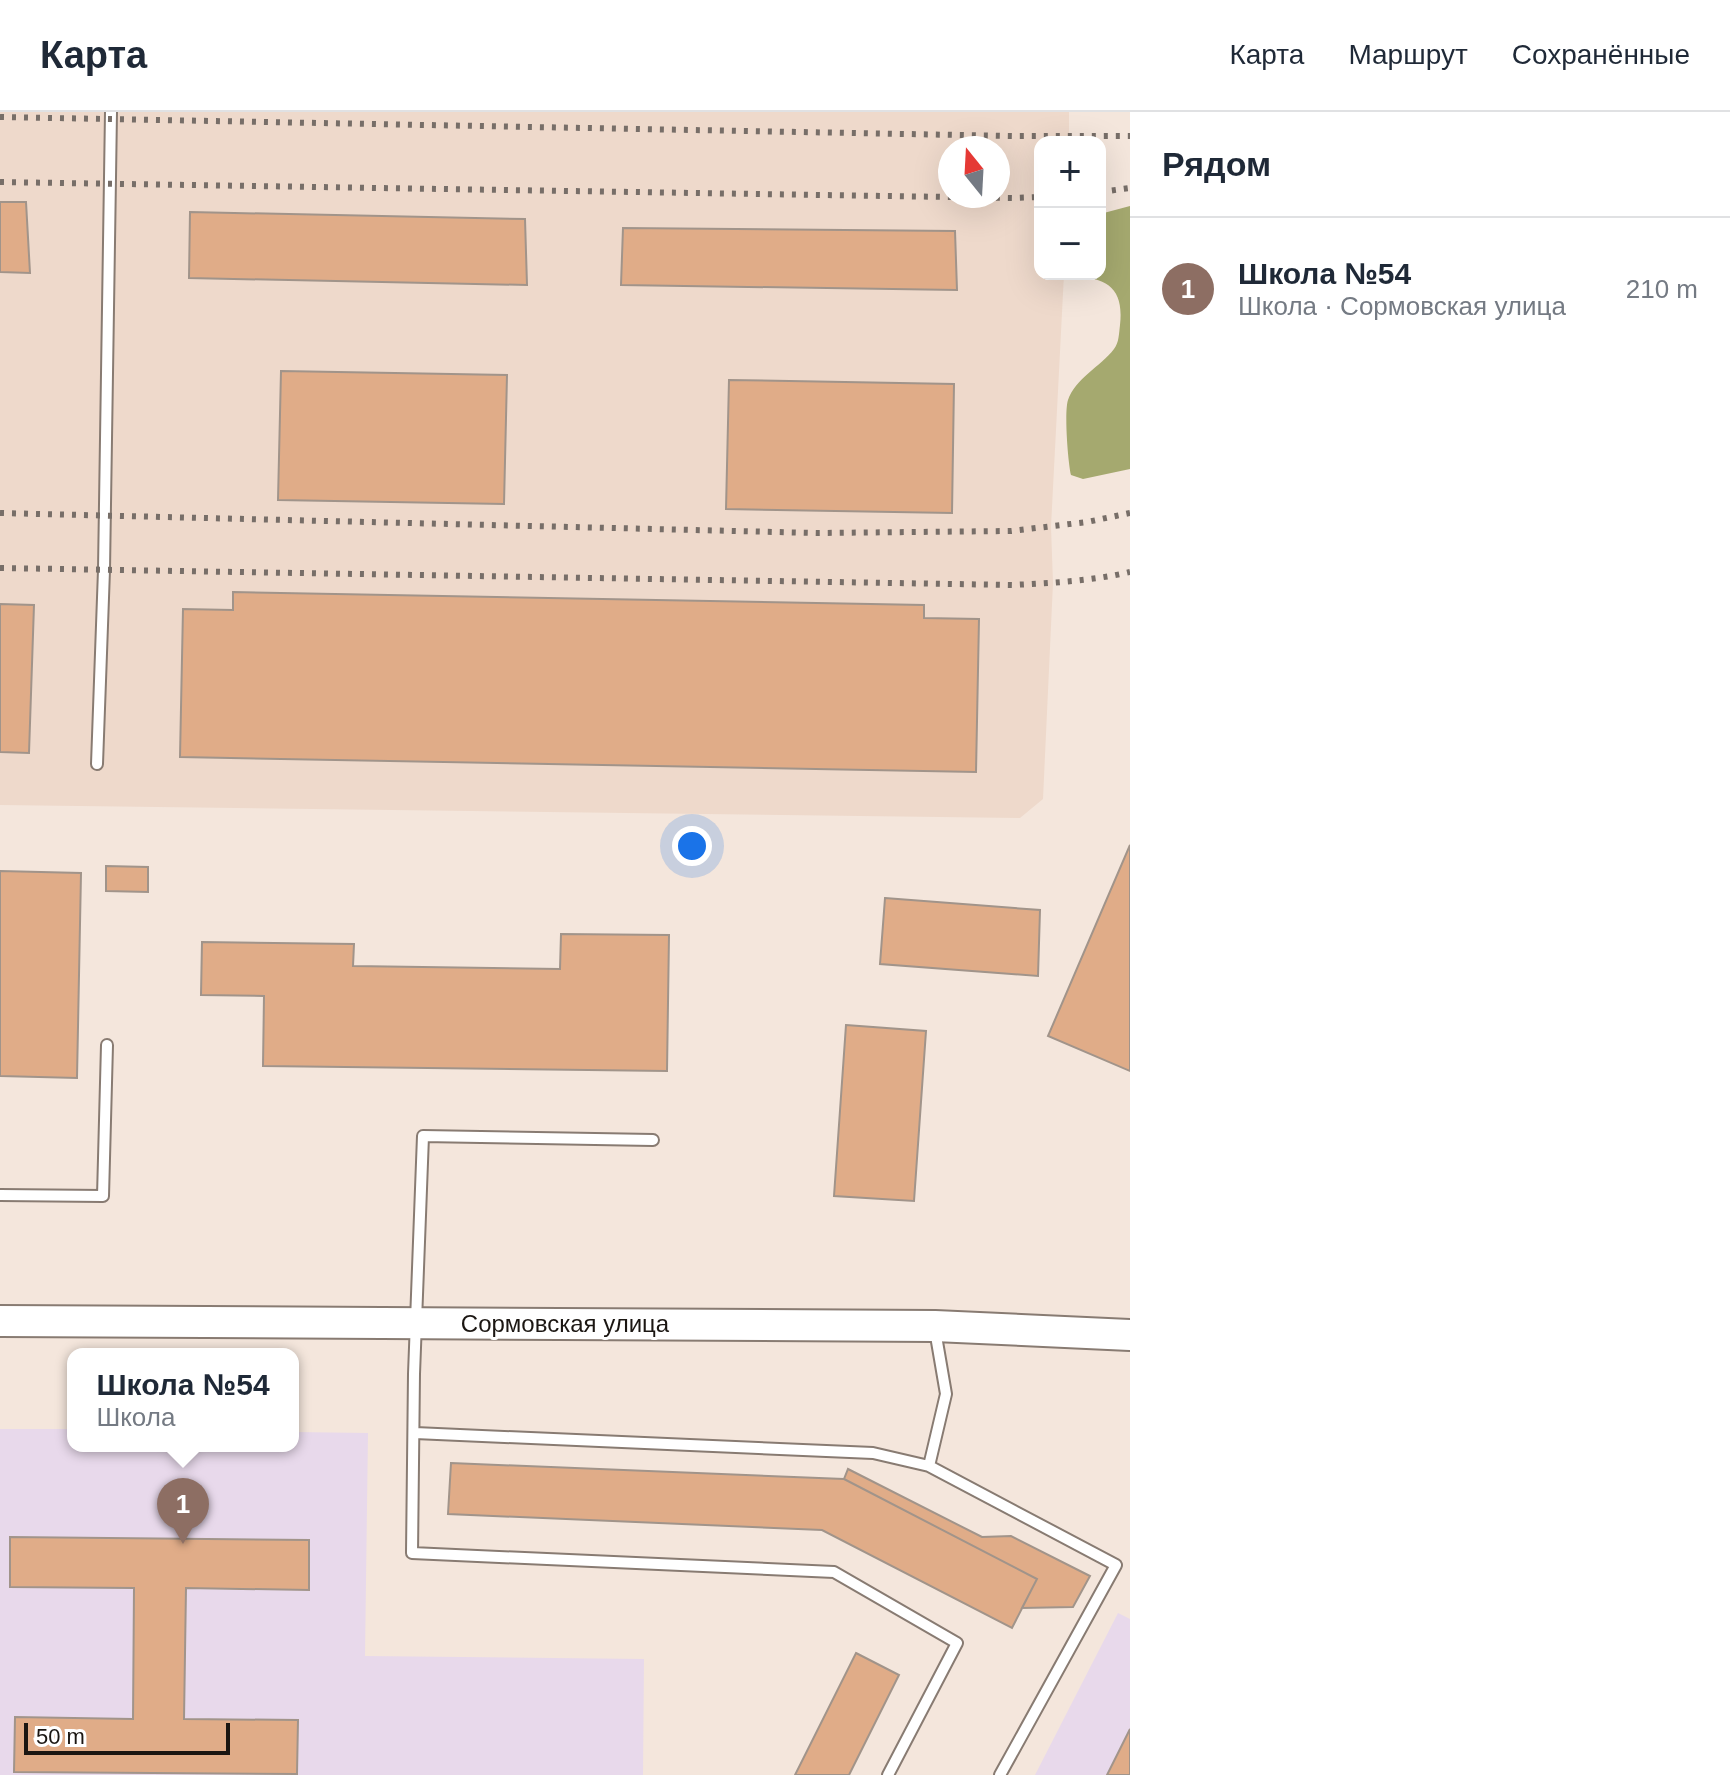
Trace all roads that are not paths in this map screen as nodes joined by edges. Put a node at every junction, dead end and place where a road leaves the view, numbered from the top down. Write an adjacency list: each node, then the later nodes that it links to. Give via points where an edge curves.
1 (111, 112): 2 (lane)
2 (97, 764)
3 (107, 1045): 5 (lane, via 103,1196)
4 (653, 1140): 7 (lane, via 423,1136)
5 (0, 1195)
6 (0, 1321): 7 (street, Сормовская улица)
7 (417, 1324): 8 (street, Сормовская улица); 10 (lane)
8 (935, 1326): 9 (street, Сормовская улица); 11 (lane, via 946,1394)
9 (1130, 1335)
10 (415, 1433): 11 (lane, via 873,1453); 12 (lane, via 412,1553 834,1572 957,1643)
11 (929, 1466): 13 (lane, via 1116,1565)
12 (888, 1775)
13 (1000, 1775)

